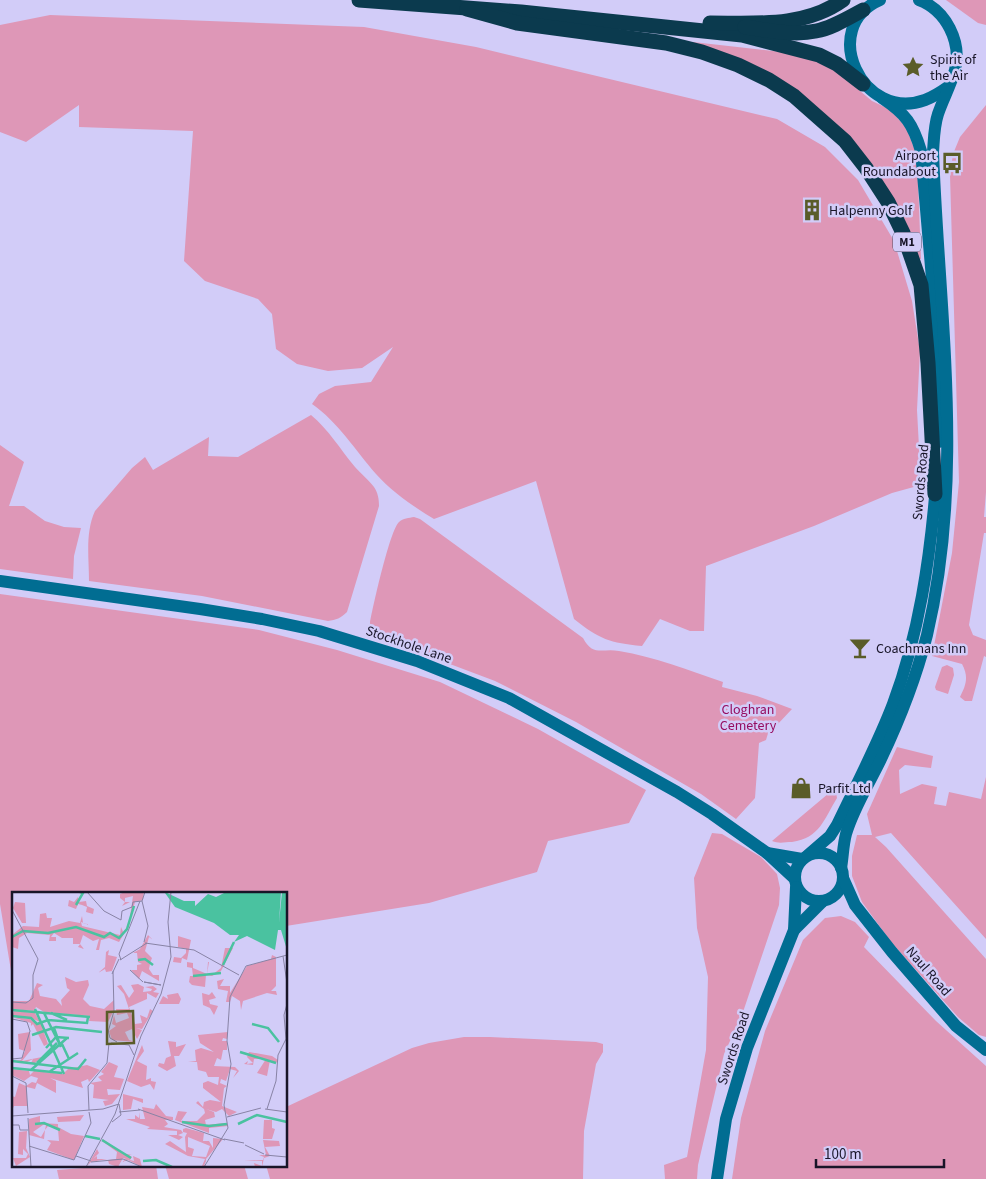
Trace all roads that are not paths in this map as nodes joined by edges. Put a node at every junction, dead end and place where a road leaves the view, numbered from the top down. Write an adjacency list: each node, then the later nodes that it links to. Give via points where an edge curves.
1 (359, 0): 6 (highway, M1)
2 (495, 0): 7 (highway)
3 (843, 0): 7 (highway, via 818,13 788,22)
4 (926, 2): 9 (main road, via 941,14 955,43 956,67)
5 (872, 4): 7 (highway, via 833,25 803,33); 8 (main road, via 856,23 851,39 852,60)
6 (467, 9): 8 (highway, M1, via 742,35 819,55); 12 (highway, M1, via 517,23 666,43 702,52 738,65 794,96 845,141 888,202 921,285)
7 (710, 23)
8 (863, 84): 10 (main road)
9 (948, 87): 10 (main road, via 925,101 900,103); 17 (main road, Swords Road, via 938,113 933,152 947,364 948,436 946,496 937,581 915,678 847,832)
10 (882, 98): 11 (main road, Swords Road, via 907,119 915,132 921,152)
11 (923, 180): 12 (main road); 13 (main road, Swords Road, via 939,394)
12 (928, 363): 13 (highway, M1)
13 (935, 494): 16 (main road, Swords Road, via 918,616 893,703 830,836)
14 (0, 582): 15 (main road, Stockhole Lane, via 262,619 319,631 417,661 509,698 545,717 677,792)
15 (767, 853): 16 (main road, Stockhole Lane); 18 (main road, Stockhole Lane)
16 (805, 857): 17 (main road, via 820,853 829,855 838,862); 18 (main road, via 797,866)
17 (842, 873): 19 (main road, via 839,891); 20 (main road, Naul Road)
18 (795, 883): 19 (main road, via 807,899 816,902); 21 (main road, Swords Road)
19 (828, 899): 20 (main road); 21 (main road, Swords Road)
20 (855, 905): 22 (main road, Naul Road, via 956,1026)
21 (794, 930): 23 (main road, Swords Road, via 747,1048 726,1118)
22 (986, 1050)
23 (717, 1179)

